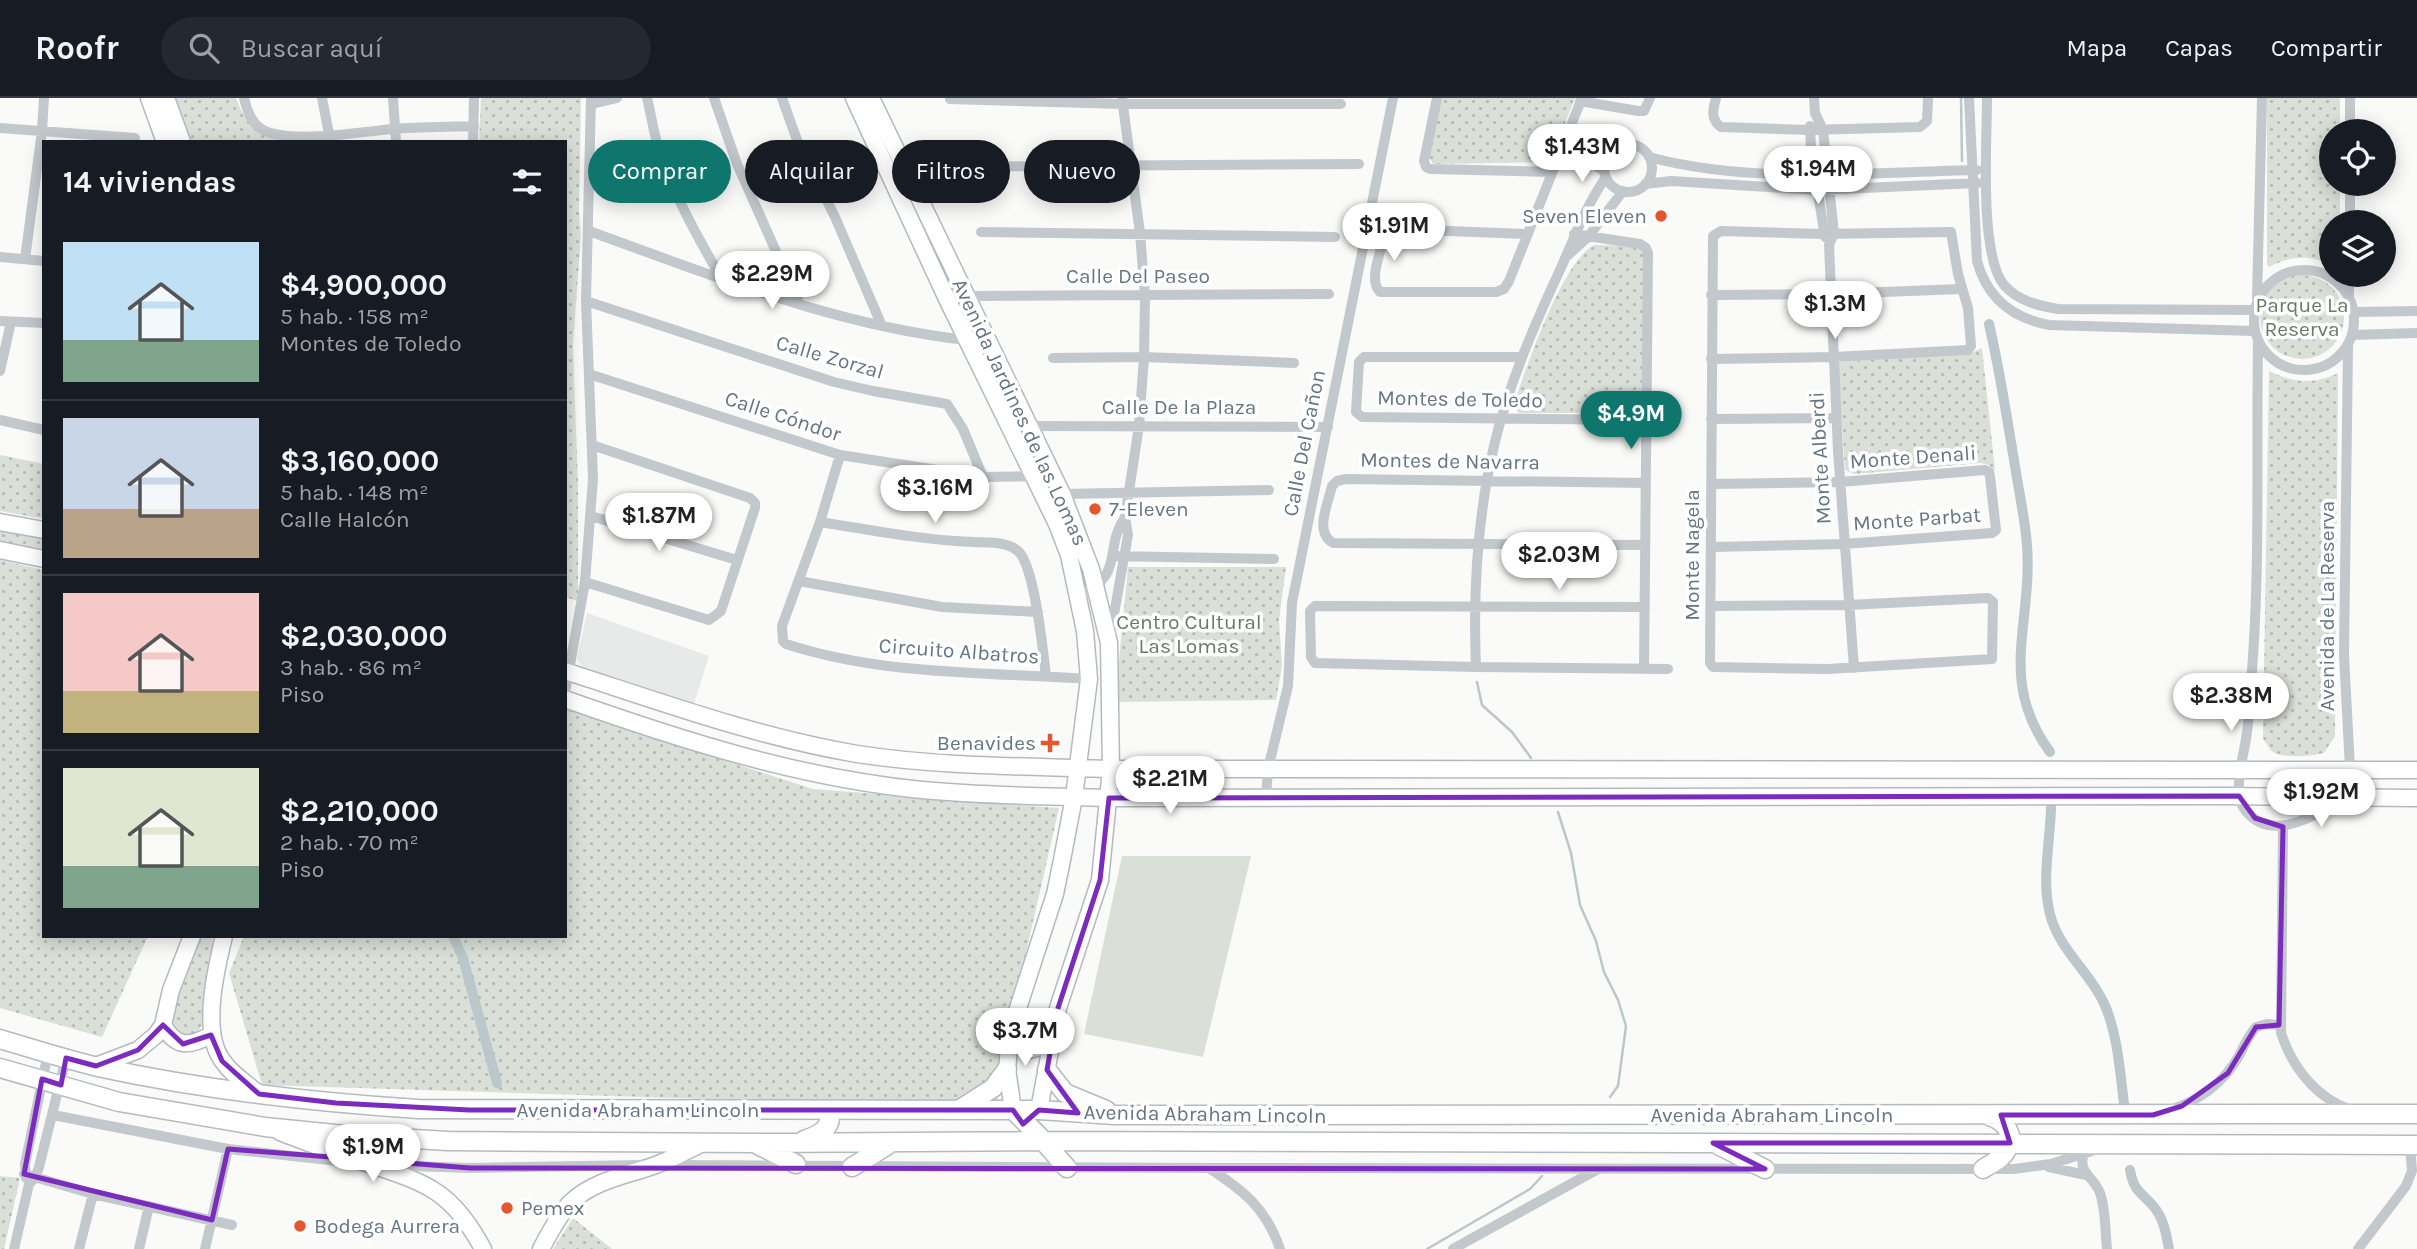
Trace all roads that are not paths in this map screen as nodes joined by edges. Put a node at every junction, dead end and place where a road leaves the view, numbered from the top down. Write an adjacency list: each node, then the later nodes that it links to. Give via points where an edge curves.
1 (44, 98): 36 (street)
2 (149, 98): 38 (main road)
3 (166, 98): 38 (main road)
4 (244, 98): 40 (street, via 251,119 270,133)
5 (322, 98): 40 (street)
6 (394, 98): 33 (street)
7 (474, 98): 31 (street)
8 (617, 98): 26 (street)
9 (647, 98): 77 (street, via 668,173)
10 (714, 98): 88 (street, via 737,164)
11 (782, 98): 94 (street)
12 (854, 98): 86 (main road, Avenida Jardines de las Lomas)
13 (871, 98): 44 (main road, Avenida Jardines de las Lomas)
14 (1393, 98): 115 (street, Calle Del Cañon)
15 (1437, 98): 52 (street, via 1426,167)
16 (1650, 98): 25 (street, via 1644,111)
17 (1716, 98): 34 (street, via 1714,120 1724,127)
18 (1814, 98): 29 (street)
19 (1928, 98): 35 (street, via 1926,123 1917,128)
20 (1969, 98): 51 (street)
21 (1987, 98): 50 (street)
22 (2262, 98): 89 (street)
23 (2350, 98): 30 (street)
24 (950, 99): 27 (street)
25 (1581, 100): 37 (street)
26 (592, 101): 65 (street)
27 (1122, 101): 28 (street); 43 (street)
28 (1341, 104)
29 (1815, 113): 34 (street); 35 (street)
30 (2350, 119)
31 (474, 126): 33 (street); 42 (street)
32 (0, 128): 36 (street)
33 (395, 129): 40 (street); 41 (street)
34 (1809, 130): 35 (street); 54 (street)
35 (1824, 130): 55 (street)
36 (42, 131): 39 (street); 62 (street)
37 (1567, 135): 45 (street); 46 (street)
38 (171, 137)
39 (135, 138)
40 (330, 138)
41 (396, 140)
42 (473, 140)
43 (1127, 140)
44 (892, 144)
45 (1615, 148): 47 (street, via 1634,145); 53 (street, via 1606,158)
46 (1561, 150): 52 (street); 53 (street, via 1583,158)
47 (1649, 157): 54 (street, via 1748,172); 58 (street, via 1652,171)
48 (1359, 164): 49 (street)
49 (1140, 167)
50 (1987, 169): 51 (street); 57 (street)
51 (1972, 170): 55 (street); 56 (street)
52 (1552, 172): 69 (street)
53 (1605, 174): 61 (street, via 1610,184); 70 (street)
54 (1815, 174): 55 (street); 59 (street)
55 (1828, 174): 60 (street)
56 (1972, 183): 57 (street); 60 (street); 95 (street, via 1980,273 1993,295 2013,313 2049,325)
57 (1987, 183): 89 (street, via 1994,265 2004,284 2032,303 2080,310)
58 (1645, 184): 59 (street, via 1671,181); 61 (street)
59 (1817, 190): 60 (street); 68 (street)
60 (1830, 190): 68 (street)
61 (1623, 191): 72 (street)
62 (38, 200): 75 (street)
63 (923, 203): 85 (main road, Avenida Jardines de las Lomas)
64 (1135, 203): 67 (street)
65 (589, 231): 77 (street); 87 (street)
66 (981, 232): 67 (street)
67 (1140, 233): 71 (street); 83 (street)
68 (1828, 233): 79 (street, via 1949,231); 81 (street, Monte Alberdi); 82 (street, Monte Nagela, via 1719,231 1712,239)
69 (1528, 234): 69 (street, via 1509,281 1496,292 1380,292 1376,288 1384,237 1397,229)
70 (1574, 234): 72 (street); 74 (street)
71 (1335, 237)
72 (1588, 237): 74 (street); 112 (street, via 1640,244 1647,250)
73 (0, 257): 75 (street)
74 (1565, 258): 101 (street)
75 (25, 259): 76 (street)
76 (42, 261)
77 (721, 278): 88 (street)
78 (2349, 287): 84 (street)
79 (1961, 289): 81 (street); 102 (street, via 1968,308 1971,346 1967,351)
80 (1329, 294): 83 (street, Calle Del Paseo)
81 (1832, 294): 82 (street); 102 (street, Monte Alberdi)
82 (1711, 295): 104 (street, Monte Nagela)
83 (1145, 296): 85 (street, Calle Del Paseo); 100 (street)
84 (2349, 297): 89 (street, via 2332,278 2305,270 2273,280); 90 (street)
85 (967, 298): 86 (street, Calle Del Paseo); 113 (main road, Avenida Jardines de las Lomas)
86 (947, 299): 97 (main road, Avenida Jardines de las Lomas)
87 (586, 301): 107 (street); 120 (street, Calle Zorzal, via 834,382 947,404 964,429)
88 (799, 303): 94 (street)
89 (2256, 305): 95 (street)
90 (2354, 312): 91 (street); 98 (street)
91 (2417, 312)
92 (5, 321): 93 (street); 106 (street)
93 (42, 323)
94 (882, 326): 97 (street)
95 (2254, 331): 99 (street)
96 (2417, 333): 98 (street)
97 (967, 340): 121 (main road, Avenida Jardines de las Lomas)
98 (2350, 340): 99 (street, via 2328,364 2302,370 2276,362); 166 (street, Avenida de La Reserva, via 2344,655)
99 (2258, 342): 165 (street, via 2253,656)
100 (1144, 357): 103 (street); 105 (street); 114 (street)
101 (1522, 357): 108 (street); 108 (street, Montes de Toledo, via 1364,357 1359,362 1355,409 1362,417)
102 (1834, 357): 104 (street); 109 (street, Monte Alberdi)
103 (1052, 358)
104 (1711, 359): 110 (street, Monte Nagela)
105 (1294, 363)
106 (0, 371)
107 (589, 374): 117 (street); 118 (street, Calle Cóndor)
108 (1502, 418): 112 (street, Montes de Toledo); 122 (street)
109 (1836, 418): 110 (street); 123 (street, Monte Alberdi)
110 (1711, 419): 125 (street, Monte Nagela)
111 (0, 420): 116 (street)
112 (1646, 420): 124 (street)
113 (1031, 426): 114 (street, Calle De la Plaza); 119 (main road, Avenida Jardines de las Lomas)
114 (1139, 426): 115 (street, Calle De la Plaza); 127 (street)
115 (1328, 427): 164 (street, Calle Del Cañon, via 1292,603 1288,686)
116 (42, 430)
117 (592, 445): 129 (street); 142 (street, via 750,498 755,513)
118 (840, 455): 120 (street, Calle Cóndor); 131 (street)
119 (1054, 477): 121 (street, Calle Cóndor); 128 (main road, Avenida Jardines de las Lomas)
120 (983, 478): 121 (street, Calle Cóndor)
121 (1035, 478): 146 (main road, Avenida Jardines de las Lomas, via 1069,555)
122 (1488, 480): 124 (street, Montes de Navarra); 134 (street); 134 (street, Montes de Navarra, via 1337,481 1323,531 1333,543)
123 (1840, 482): 125 (street, Monte Denali); 132 (street, Monte Denali, via 1985,470 1990,475); 135 (street, Monte Alberdi)
124 (1646, 483): 136 (street)
125 (1712, 484): 137 (street, Monte Nagela)
126 (1269, 490): 127 (street)
127 (1128, 491): 128 (street); 139 (street, via 1119,528)
128 (1062, 494): 145 (main road, Avenida Jardines de las Lomas)
129 (591, 516): 142 (street); 143 (street)
130 (0, 522): 133 (main road)
131 (820, 522): 144 (street); 151 (street, via 933,540 1010,546 1025,561)
132 (1996, 527): 135 (street, Monte Parbat, via 1992,533)
133 (42, 530)
134 (1479, 543): 136 (street); 150 (street)
135 (1844, 544): 137 (street, Monte Parbat); 148 (street, Monte Alberdi)
136 (1644, 545): 149 (street)
137 (1712, 547): 147 (street, Monte Nagela)
138 (0, 550): 140 (main road)
139 (1119, 557): 141 (street); 145 (street); 152 (street)
140 (42, 559)
141 (1273, 559)
142 (737, 561): 143 (street, via 721,611 709,620)
143 (585, 582): 157 (street)
144 (799, 582): 151 (street, via 942,607); 158 (street, Circuito Albatros, via 782,626 786,644 916,670)
145 (1096, 587): 146 (street); 152 (main road, Avenida Jardines de las Lomas)
146 (1078, 596): 159 (main road, Avenida Jardines de las Lomas)
147 (1712, 606): 148 (street); 154 (street, Monte Nagela, via 1712,667)
148 (1849, 606): 154 (street, Monte Alberdi); 154 (street, via 1988,598 1993,603 1992,659)
149 (1644, 607): 150 (street); 155 (street)
150 (1474, 608): 153 (street); 153 (street, via 1315,606 1310,611 1311,657 1315,663)
151 (1038, 612): 158 (street)
152 (1109, 643): 163 (main road, Avenida Jardines de las Lomas)
153 (1476, 667): 155 (street)
154 (1854, 668)
155 (1644, 669): 156 (street)
156 (1668, 669)
157 (568, 671): 161 (main road, via 798,742 971,766)
158 (1046, 676): 159 (street, Circuito Albatros)
159 (1089, 679): 161 (main road, Avenida Jardines de las Lomas)
160 (567, 700): 170 (main road, via 783,766 921,790)
161 (1078, 768): 163 (main road); 170 (main road, Avenida Jardines de las Lomas)
162 (2053, 768): 164 (main road); 165 (main road); 168 (main road)
163 (1111, 769): 164 (main road); 172 (main road, Avenida Jardines de las Lomas)
164 (1268, 769): 171 (street, Calle Del Cañon)
165 (2240, 769): 166 (main road); 169 (street)
166 (2350, 769): 167 (main road); 173 (street, Avenida de La Reserva)
167 (2417, 770)
168 (2053, 796): 169 (main road); 171 (main road)
169 (2232, 796): 173 (main road); 175 (street, via 2255,818)
170 (1074, 797): 172 (main road); 180 (main road, Avenida Jardines de las Lomas, via 1055,894)
171 (1266, 797): 172 (main road)
172 (1109, 798): 182 (main road, Avenida Jardines de las Lomas, via 1100,880)
173 (2346, 798): 174 (main road); 175 (street)
174 (2417, 798)
175 (2283, 827): 179 (street)
176 (191, 938): 178 (main road)
177 (224, 938): 181 (main road)
178 (163, 1025): 181 (main road, via 170,1038 183,1044); 186 (main road, via 138,1051)
179 (2279, 1025): 201 (street, via 2261,1025 2252,1031 2228,1073 2213,1087 2182,1106); 202 (street, via 2284,1044 2304,1077 2340,1107)
180 (1011, 1030): 182 (main road, via 1015,1041 1029,1050); 187 (main road, Avenida Jardines de las Lomas)
181 (211, 1035): 192 (main road, via 222,1061)
182 (1052, 1038): 189 (main road, Avenida Jardines de las Lomas)
183 (0, 1039): 184 (main road, Avenida Abraham Lincoln)
184 (48, 1053): 185 (main road, Avenida Abraham Lincoln); 190 (street)
185 (66, 1058): 186 (main road, Avenida Abraham Lincoln); 191 (street)
186 (96, 1066): 192 (main road, Avenida Abraham Lincoln)
187 (1007, 1067): 189 (main road, via 1028,1059); 196 (main road, via 993,1088); 203 (main road, Avenida Jardines de las Lomas)
188 (0, 1068): 190 (main road)
189 (1047, 1070): 195 (main road, Avenida Jardines de las Lomas); 199 (main road, via 1065,1093)
190 (42, 1079): 191 (main road); 229 (street)
191 (61, 1085): 198 (street); 204 (main road, via 119,1102)
192 (259, 1094): 193 (main road, Avenida Abraham Lincoln)
193 (366, 1106): 194 (main road, Avenida Abraham Lincoln); 205 (main road)
194 (829, 1110): 196 (main road, Avenida Abraham Lincoln); 208 (main road, via 827,1128)
195 (1039, 1110): 199 (main road, Avenida Abraham Lincoln); 203 (main road, Avenida Abraham Lincoln)
196 (956, 1111): 203 (main road, Avenida Abraham Lincoln)
197 (2417, 1114): 202 (main road, Avenida Abraham Lincoln)
198 (53, 1115): 216 (street); 229 (street)
199 (1115, 1115): 200 (main road, Avenida Abraham Lincoln)
200 (1989, 1115): 201 (main road, Avenida Abraham Lincoln); 214 (main road, via 2005,1125)
201 (2153, 1115): 202 (main road, Avenida Abraham Lincoln)
202 (2364, 1115)
203 (1018, 1116): 207 (main road); 209 (main road)
204 (265, 1127): 205 (main road); 218 (main road)
205 (364, 1137): 206 (main road)
206 (708, 1141): 211 (main road); 220 (main road)
207 (1044, 1141): 209 (main road); 213 (main road); 223 (main road)
208 (798, 1142): 211 (main road); 212 (main road)
209 (983, 1142): 212 (main road)
210 (2117, 1142): 214 (main road); 215 (main road); 217 (street)
211 (755, 1143): 219 (main road)
212 (891, 1143): 222 (main road)
213 (1713, 1143): 214 (main road); 226 (main road)
214 (2010, 1143): 227 (main road, via 2003,1155)
215 (2414, 1145): 243 (street, via 2406,1186)
216 (228, 1149): 218 (street); 232 (street)
217 (2084, 1154): 221 (street); 228 (street)
218 (369, 1164): 220 (street, via 483,1168); 238 (main road, via 414,1178 436,1191 470,1226)
219 (796, 1164): 220 (street); 222 (street)
220 (656, 1165): 239 (main road, via 613,1178 578,1197)
221 (2042, 1166): 227 (street); 228 (street)
222 (852, 1167): 223 (street)
223 (1067, 1168): 224 (street)
224 (1209, 1168): 225 (street); 240 (street, via 1244,1191 1263,1213)
225 (1599, 1168): 226 (street); 241 (street)
226 (1765, 1169): 227 (street)
227 (1983, 1169)
228 (2085, 1175): 242 (street, via 2099,1192)
229 (29, 1179): 230 (street); 234 (street)
230 (93, 1194): 231 (street); 235 (street)
231 (149, 1206): 232 (street); 236 (street)
232 (212, 1220): 233 (street); 237 (street)
233 (232, 1225)
234 (14, 1249)
235 (79, 1249)
236 (139, 1249)
237 (205, 1249)
238 (483, 1249)
239 (541, 1249)
240 (1280, 1249)
241 (1453, 1249)
242 (2107, 1249)
243 (2358, 1249)

